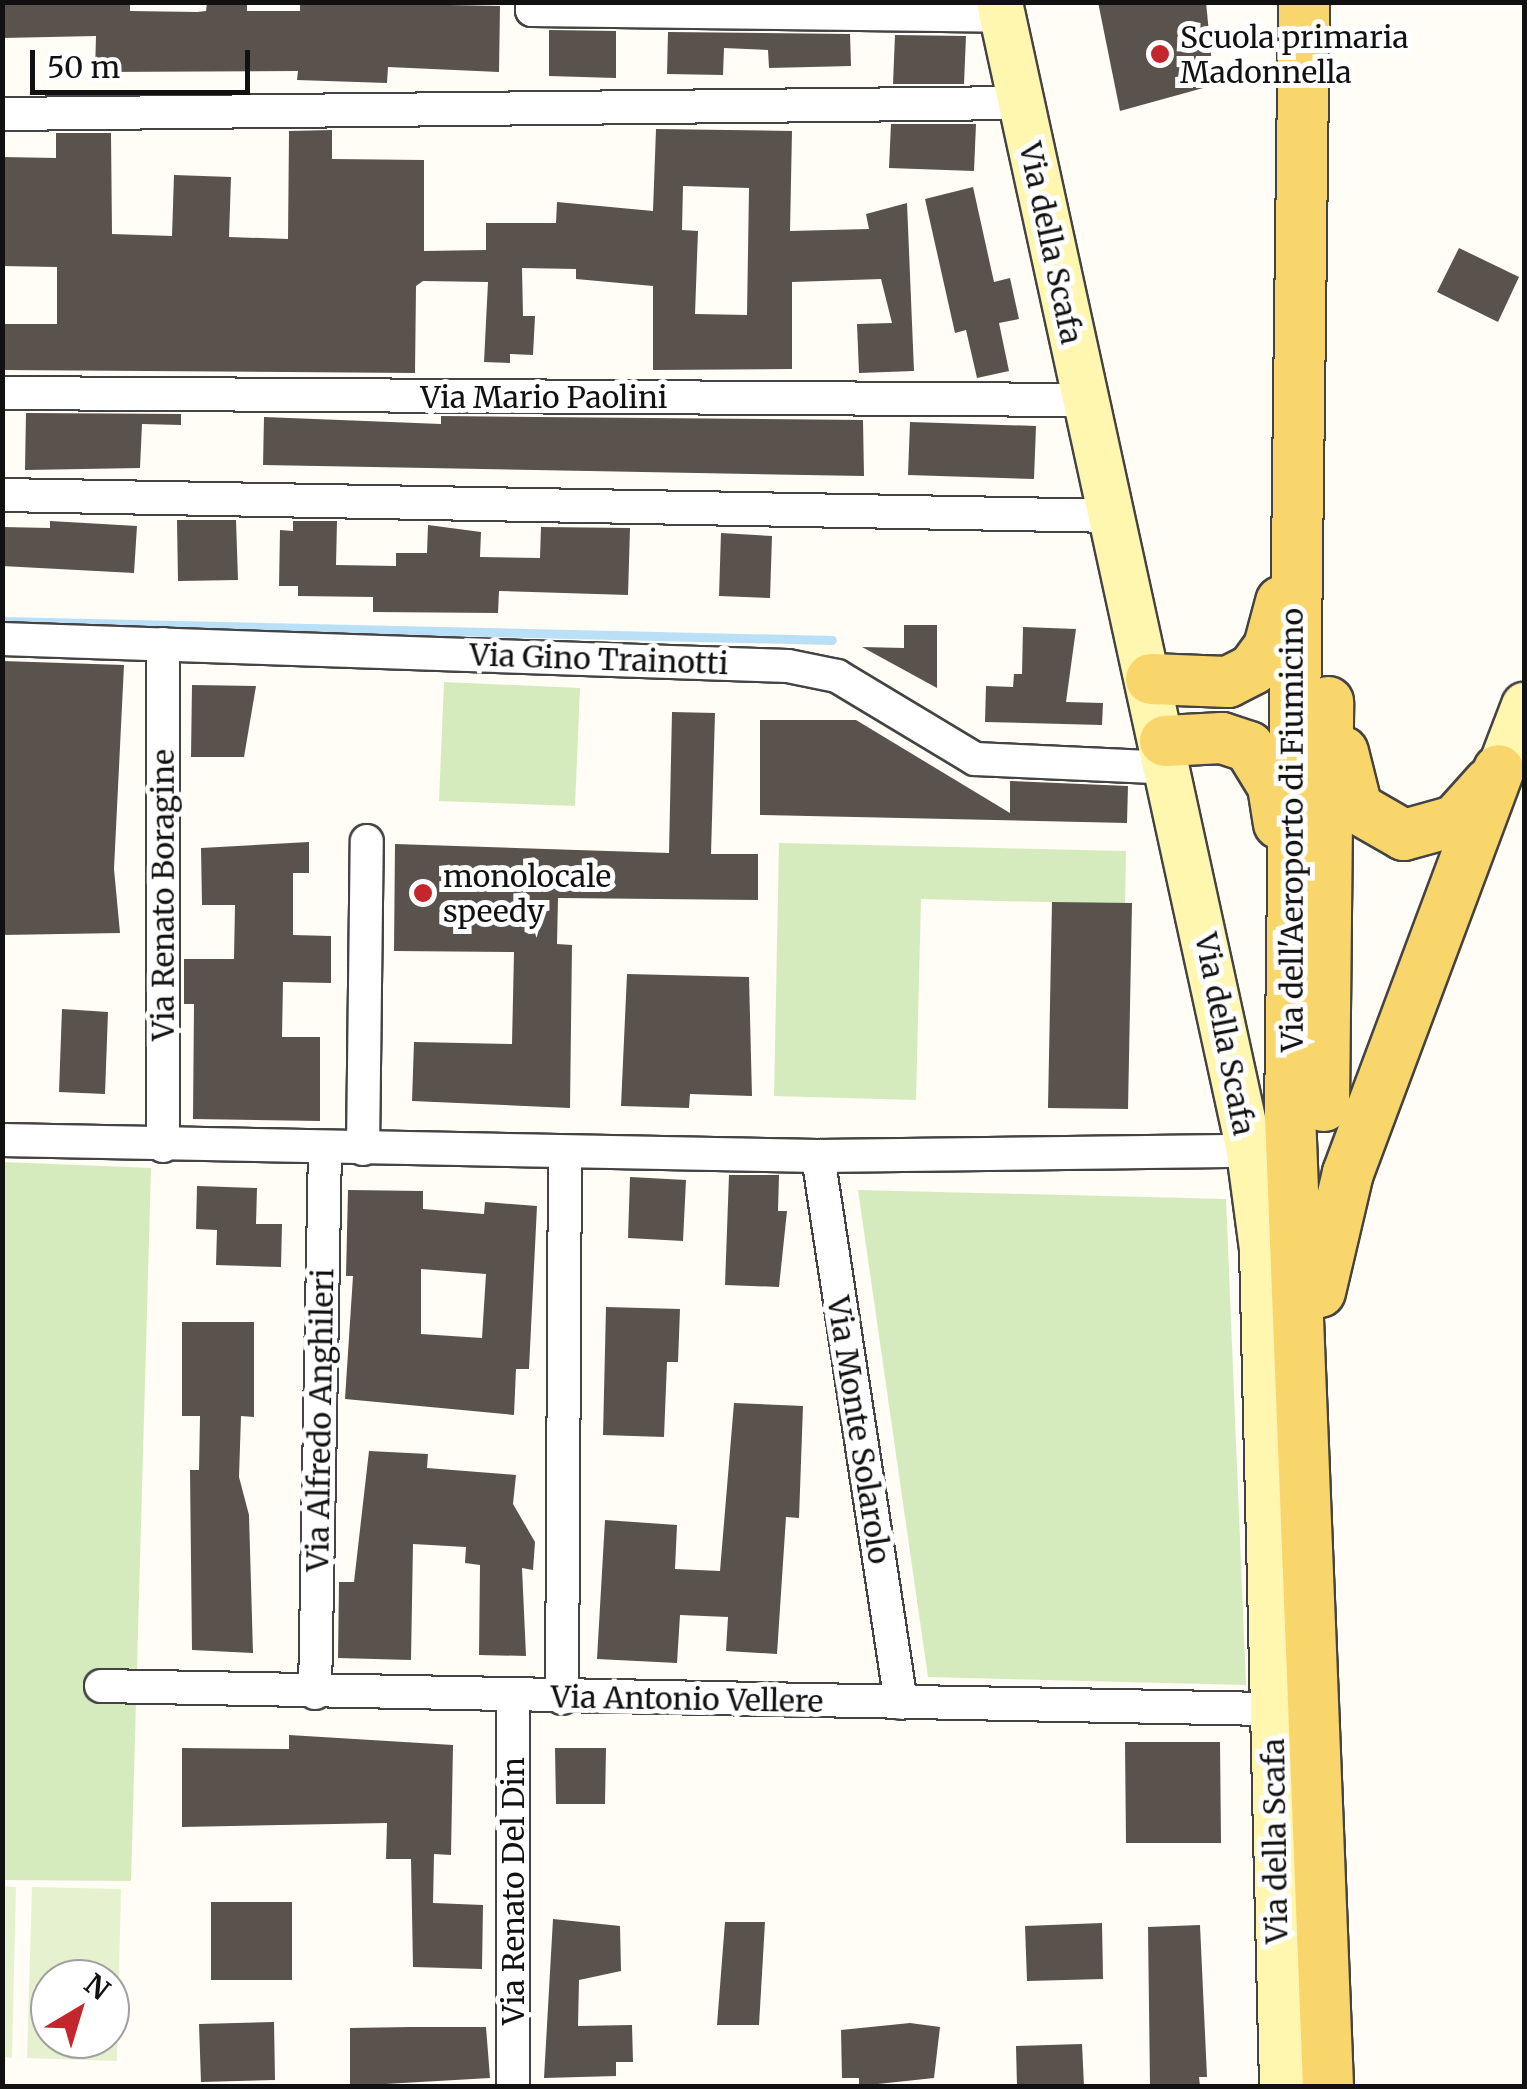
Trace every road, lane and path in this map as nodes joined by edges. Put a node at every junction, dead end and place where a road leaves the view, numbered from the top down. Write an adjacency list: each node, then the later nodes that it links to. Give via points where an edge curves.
1 (532, 2): 4 (street, via 532,10)
2 (1304, 2): 11 (main road, Via dell'Aeroporto di Fiumicino)
3 (1329, 2): 14 (main road, Via dell'Aeroporto di Fiumicino)
4 (1000, 9): 5 (street, Via della Scafa)
5 (1020, 103): 6 (street); 8 (street, Via della Scafa)
6 (2, 114)
7 (2, 393): 8 (street, Via Mario Paolini)
8 (1086, 400): 10 (street, Via della Scafa)
9 (2, 495): 10 (street)
10 (1112, 516): 15 (street, Via della Scafa)
11 (1295, 523): 15 (main road, via 1275,633 1262,659 1228,682); 20 (main road, Via dell'Aeroporto di Fiumicino)
12 (2, 639): 13 (street, Via Gino Trainotti)
13 (163, 644): 17 (street, Via Gino Trainotti, via 788,666 837,676 975,760); 22 (street, Via Renato Boragine)
14 (1328, 674): 18 (main road, via 1351,798 1381,827 1416,837 1456,821); 28 (main road, Via dell'Aeroporto di Fiumicino)
15 (1151, 679): 17 (street, Via della Scafa)
16 (1524, 705): 18 (street)
17 (1168, 754): 20 (main road, via 1222,738 1248,746 1273,786); 25 (street, Via della Scafa)
18 (1499, 770): 28 (main road, via 1348,1172)
19 (367, 841): 24 (street)
20 (1292, 901): 29 (main road, Via dell'Aeroporto di Fiumicino, via 1291,1154)
21 (2, 1140): 22 (street)
22 (163, 1146): 23 (street)
23 (325, 1147): 24 (street); 31 (street, Via Alfredo Anghileri)
24 (363, 1149): 26 (street)
25 (1249, 1151): 27 (street); 35 (street, Via della Scafa, via 1262,1248)
26 (565, 1152): 27 (street); 33 (street)
27 (818, 1156): 34 (street, Via Monte Solarolo)
28 (1320, 1292): 29 (main road, Via dell'Aeroporto di Fiumicino)
29 (1316, 1656): 38 (main road, Via dell'Aeroporto di Fiumicino)
30 (101, 1686): 31 (street, Via Antonio Vellere)
31 (315, 1693): 32 (street, Via Antonio Vellere)
32 (513, 1696): 33 (street, Via Antonio Vellere); 36 (street, Via Renato Del Din)
33 (562, 1698): 34 (street, Via Antonio Vellere)
34 (900, 1703): 35 (street, Via Antonio Vellere)
35 (1272, 1709): 37 (street, Via della Scafa)
36 (513, 2086)
37 (1282, 2086)
38 (1328, 2086)

